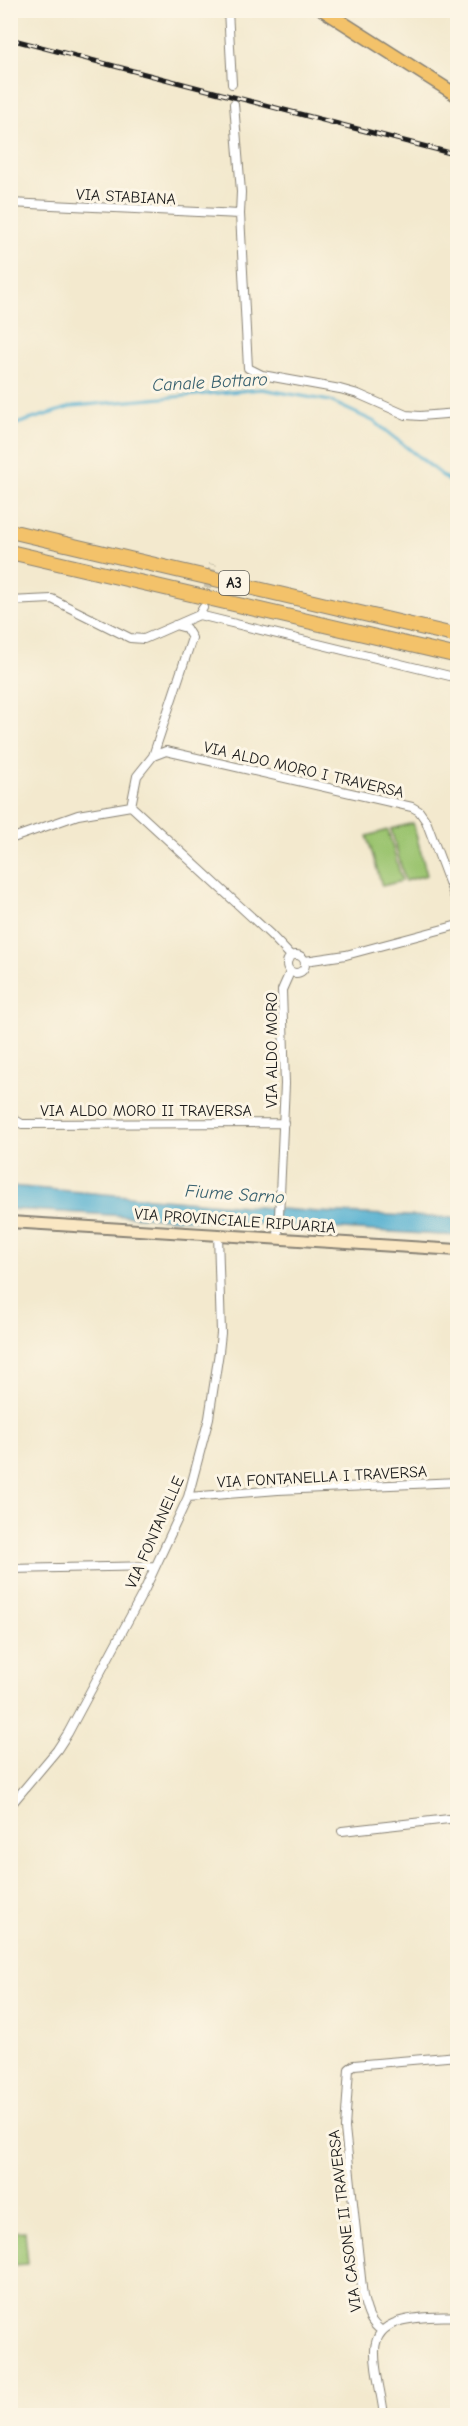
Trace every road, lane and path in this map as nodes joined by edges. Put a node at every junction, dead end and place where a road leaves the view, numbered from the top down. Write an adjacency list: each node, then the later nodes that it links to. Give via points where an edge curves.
1 (228, 10): 3 (street)
2 (323, 10): 4 (main road)
3 (232, 84)
4 (458, 96)
5 (234, 104): 7 (street, via 242,192)
6 (10, 203): 7 (street, VIA STABIANA)
7 (240, 214): 8 (street, via 248,368 262,375 358,393 406,415)
8 (458, 413)
9 (10, 531): 13 (highway, A3)
10 (10, 552): 14 (highway, A3)
11 (10, 601): 12 (street, via 52,599 130,638 144,639)
12 (175, 625): 15 (street, via 201,611); 16 (street, via 186,627 192,638)
13 (458, 636)
14 (458, 656)
15 (458, 678)
16 (153, 756): 17 (street, via 137,776); 19 (street, VIA ALDO MORO I TRAVERSA, via 166,751 412,807 426,821)
17 (131, 806): 18 (street, via 78,815); 21 (street)
18 (10, 839)
19 (458, 906)
20 (458, 925): 22 (street, via 346,955)
21 (291, 956): 22 (street, via 301,956); 23 (street, via 287,964)
22 (305, 961): 23 (street, via 303,971)
23 (290, 972): 25 (street, VIA ALDO MORO, via 282,990)
24 (10, 1117): 25 (street, VIA ALDO MORO II TRAVERSA, via 22,1124)
25 (284, 1123): 28 (street, VIA ALDO MORO)
26 (10, 1222): 27 (main road, VIA PROVINCIALE RIPUARIA)
27 (218, 1234): 28 (main road, VIA PROVINCIALE RIPUARIA); 31 (street, VIA FONTANELLE, via 219,1352 209,1418)
28 (278, 1235): 29 (main road, VIA PROVINCIALE RIPUARIA)
29 (458, 1250)
30 (458, 1482): 31 (street, VIA FONTANELLA I TRAVERSA)
31 (188, 1497): 32 (street, VIA FONTANELLE)
32 (155, 1566): 33 (street); 34 (street, VIA FONTANELLE, via 68,1733)
33 (10, 1569)
34 (10, 1806)
35 (458, 1818): 36 (street)
36 (342, 1831)
37 (458, 2056): 39 (street, VIA CASONE II TRAVERSA, via 354,2065 349,2069 345,2128 363,2298 368,2318)
38 (458, 2316): 39 (street, via 399,2320)
39 (382, 2331): 40 (street, via 375,2349)
40 (384, 2415)

